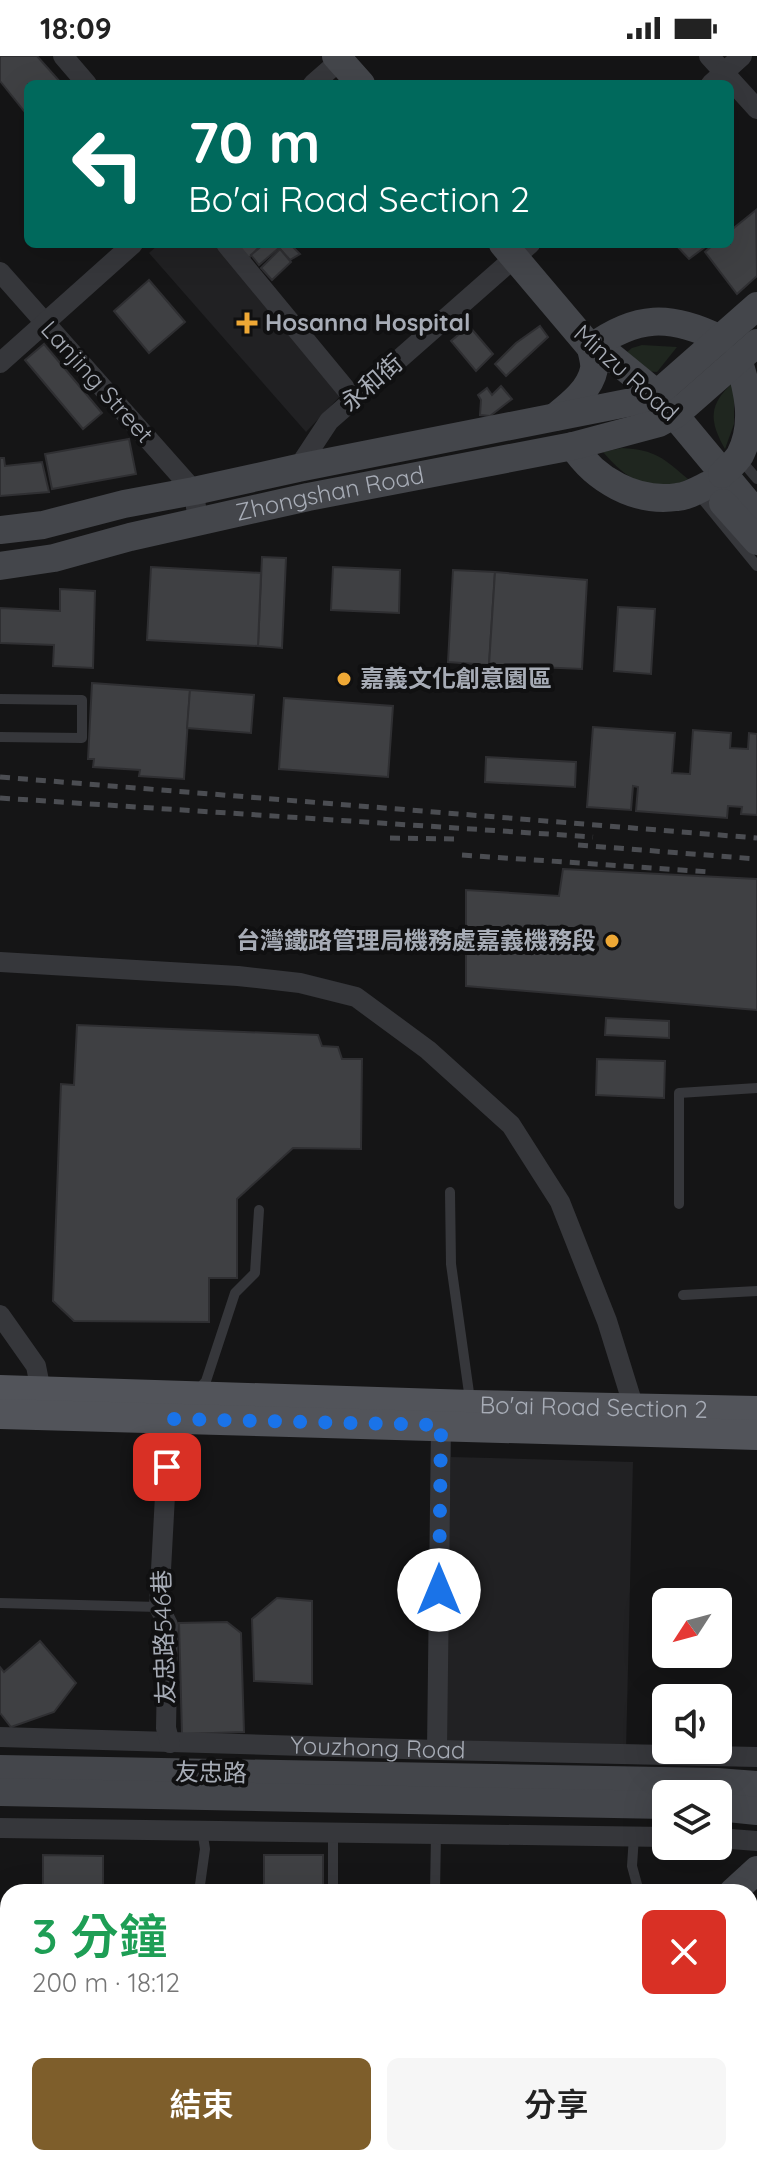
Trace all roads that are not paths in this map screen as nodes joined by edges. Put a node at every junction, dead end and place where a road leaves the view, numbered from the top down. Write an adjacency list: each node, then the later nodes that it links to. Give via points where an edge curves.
1 (63, 56): 6 (street)
2 (709, 56): 5 (street)
3 (742, 56): 5 (street)
4 (340, 57): 7 (street); 8 (main road)
5 (718, 78)
6 (84, 80)
7 (317, 80)
8 (358, 80)
9 (734, 91): 10 (street)
10 (757, 109)
11 (129, 248): 16 (street)
12 (229, 248): 20 (street)
13 (516, 248): 18 (main road, Minzu Road); 20 (street, 永和街)
14 (0, 272): 16 (street, Lanjing Street)
15 (757, 306): 17 (main road)
16 (45, 324): 19 (street); 26 (street, Lanjing Street)
17 (738, 347): 18 (main road, via 668,321 620,329); 21 (main road); 25 (main road, via 750,406 745,439)
18 (591, 348): 21 (main road, Minzu Road, via 613,358); 22 (main road, via 594,369 586,386 579,399)
19 (0, 363)
20 (354, 399): 24 (street, 永和街, via 329,421)
21 (657, 408): 22 (main road, Zhongshan Road); 23 (main road, Zhongshan Road); 25 (main road, Minzu Road)
22 (555, 417): 24 (main road, Zhongshan Road)
23 (573, 446): 25 (main road, via 596,474 644,496 679,497); 27 (main road, Zhongshan Road)
24 (298, 468): 26 (main road, Zhongshan Road); 27 (main road)
25 (716, 477): 28 (main road, Minzu Road); 35 (lane)
26 (194, 491): 29 (street); 30 (main road, Zhongshan Road)
27 (297, 500): 29 (main road, Zhongshan Road)
28 (746, 501): 32 (main road, Minzu Road); 33 (street)
29 (198, 523): 30 (main road, Zhongshan Road)
30 (126, 526): 31 (main road, Zhongshan Road); 34 (main road, Zhongshan Road, via 54,558)
31 (0, 530)
32 (757, 541)
33 (757, 556)
34 (0, 566)
35 (757, 566)
36 (0, 699): 37 (lane, via 82,700 82,738)
37 (0, 737)
38 (0, 962): 50 (street, via 238,976 356,997 428,1050 511,1125 560,1202 607,1321)
39 (757, 1088): 41 (lane, via 679,1093)
40 (450, 1192): 49 (lane, via 451,1264)
41 (679, 1204)
42 (259, 1210): 47 (lane, via 255,1273 235,1293 206,1381)
43 (757, 1291): 44 (lane)
44 (683, 1295)
45 (0, 1315): 48 (street, via 36,1366)
46 (0, 1390): 48 (main road, Bo'ai Road Section 2)
47 (193, 1395): 48 (main road, Bo'ai Road Section 2); 49 (main road, Bo'ai Road Section 2); 53 (street)
48 (40, 1403): 52 (main road, Bo'ai Road Section 2); 53 (main road, Bo'ai Road Section 2)
49 (471, 1405): 50 (main road, Bo'ai Road Section 2)
50 (634, 1408): 51 (main road, Bo'ai Road Section 2)
51 (757, 1411)
52 (0, 1414)
53 (172, 1419): 54 (main road, Bo'ai Road Section 2); 57 (street, 友忠路546巷)
54 (441, 1425): 55 (main road, Bo'ai Road Section 2); 60 (street)
55 (757, 1435)
56 (0, 1603): 57 (lane)
57 (159, 1607): 59 (street, 友忠路546巷, via 168,1625)
58 (0, 1737): 59 (street, Youzhong Road)
59 (170, 1743): 60 (street, Youzhong Road)
60 (437, 1750): 61 (street, Youzhong Road)
61 (757, 1757)
62 (0, 1769): 63 (main road, 友忠路)
63 (757, 1785)
64 (0, 1792): 65 (main road, Youzhong Road)
65 (652, 1805)
66 (732, 1808): 67 (main road)
67 (757, 1811)
68 (0, 1828): 69 (street)
69 (202, 1830): 70 (street); 77 (lane)
70 (333, 1832): 71 (street); 78 (lane)
71 (436, 1834): 72 (street); 79 (lane)
72 (634, 1836): 73 (street); 80 (lane)
73 (652, 1837)
74 (732, 1839): 75 (street)
75 (757, 1841)
76 (757, 1870): 81 (main road)
77 (200, 1884)
78 (333, 1884)
79 (435, 1884)
80 (637, 1884)
81 (742, 1884)

